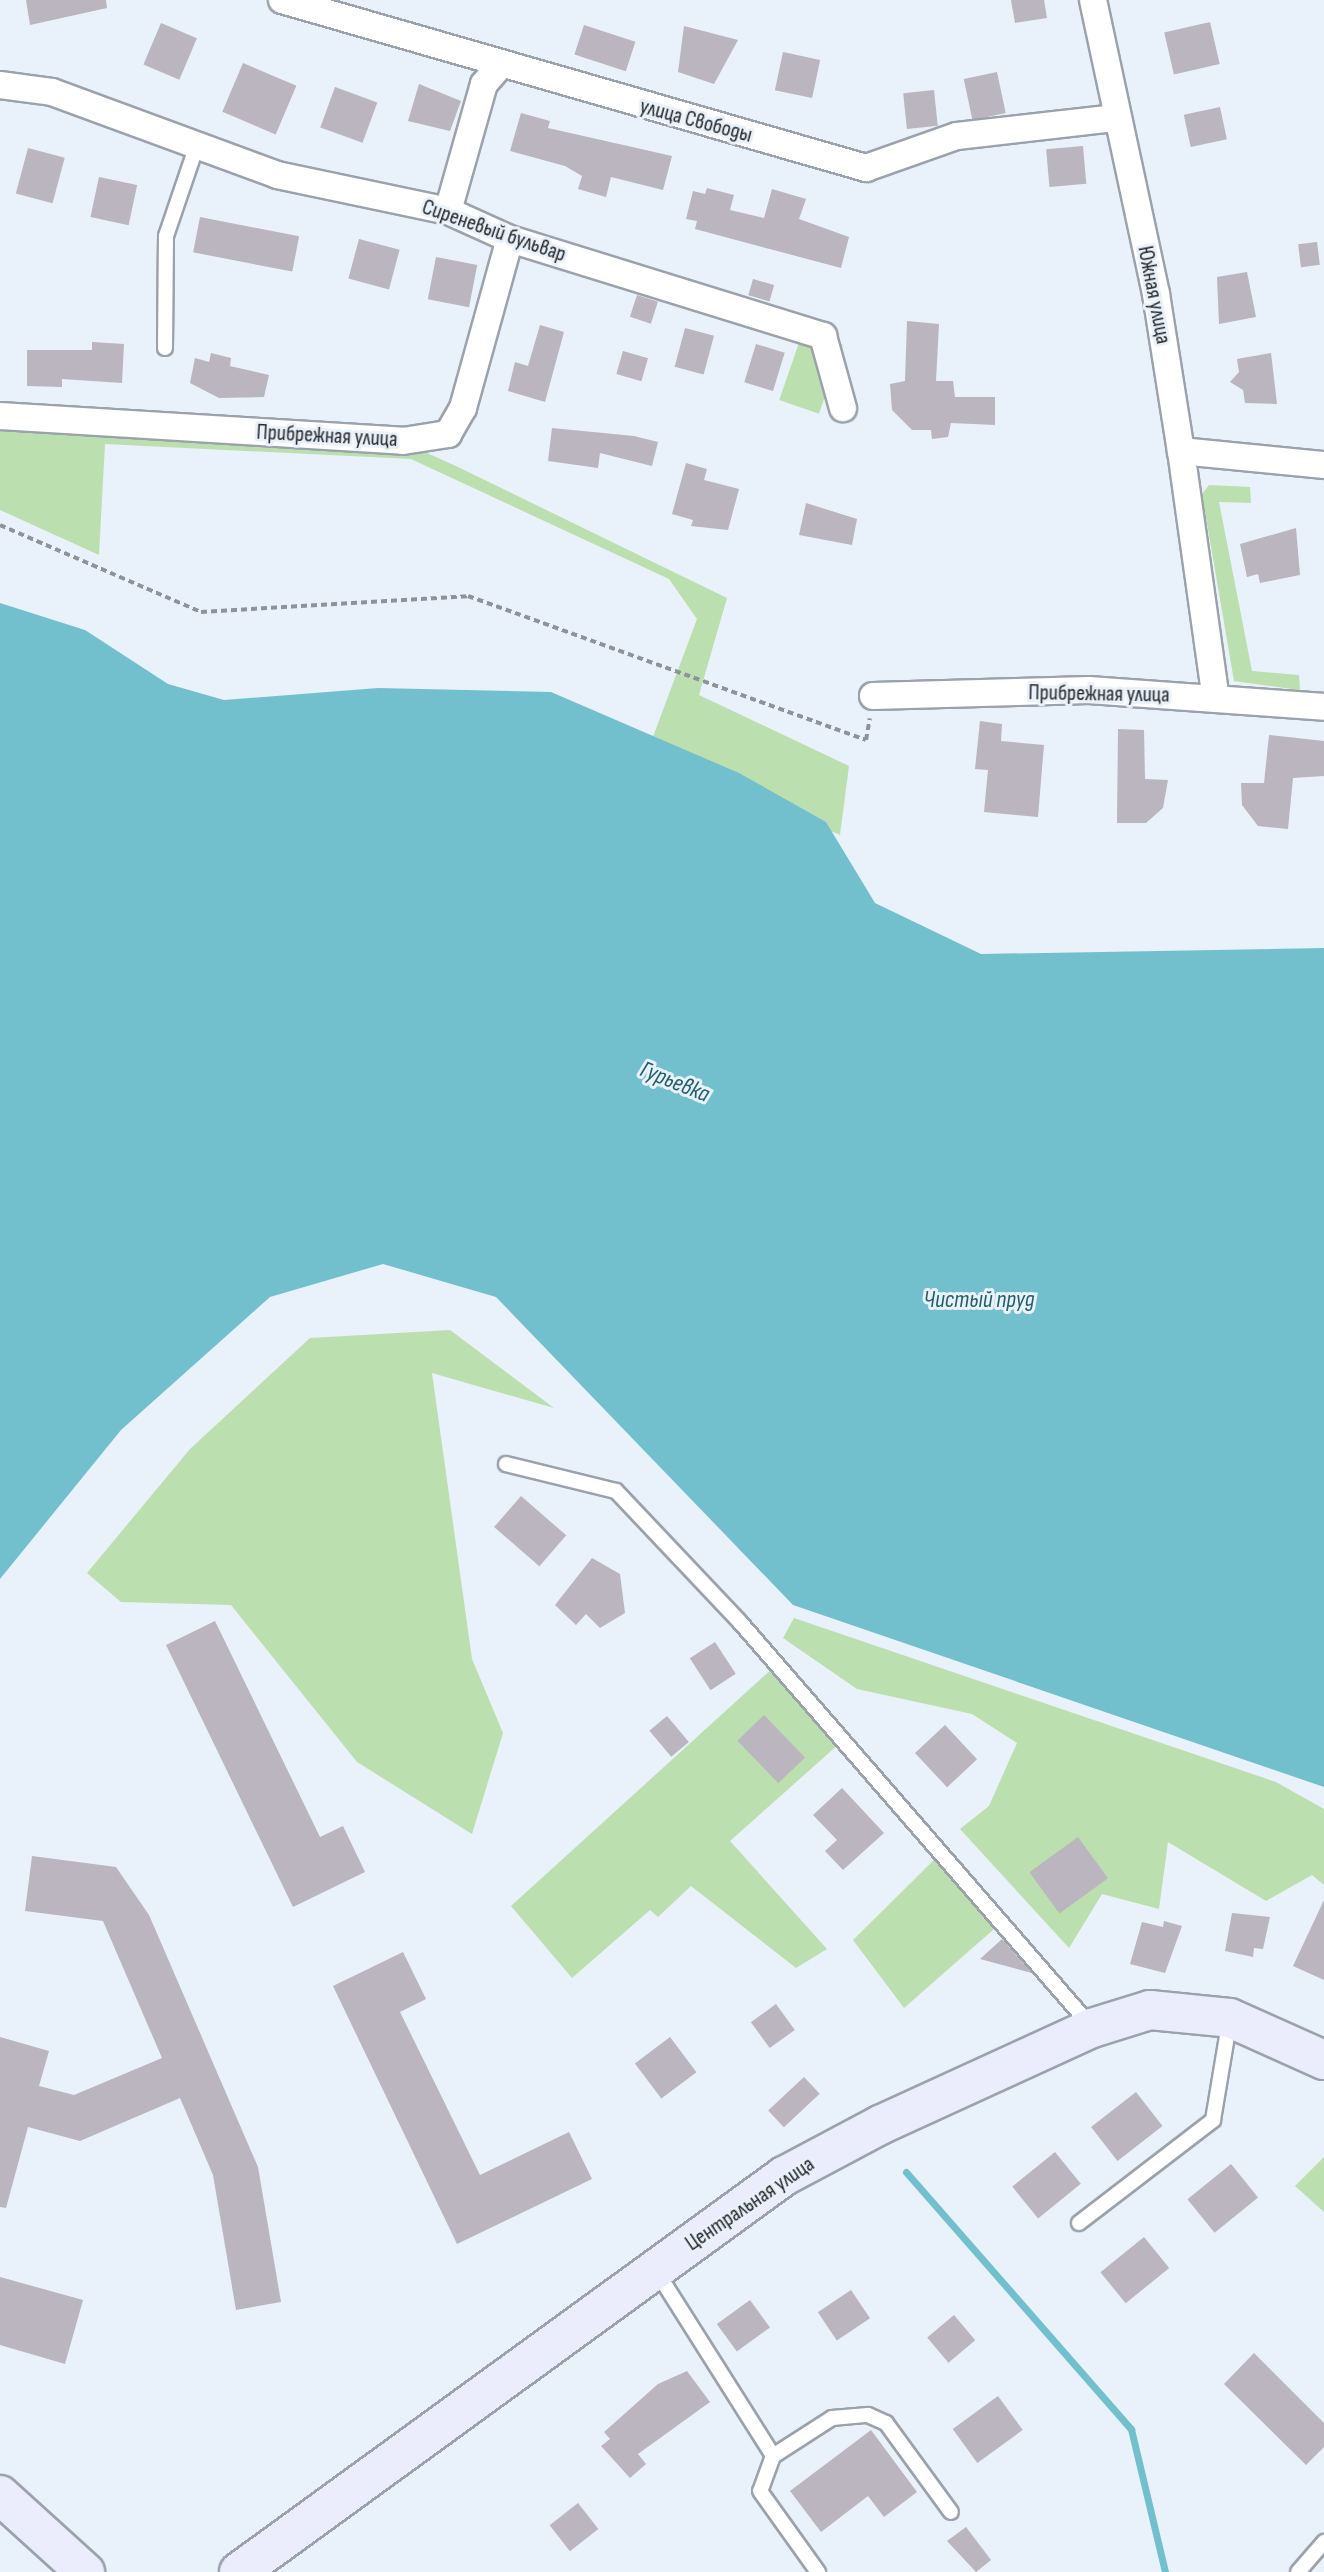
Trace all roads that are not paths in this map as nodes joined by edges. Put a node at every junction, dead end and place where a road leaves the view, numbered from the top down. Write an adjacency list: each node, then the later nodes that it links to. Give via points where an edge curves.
1 (282, 0): 3 (street, улица Свободы)
2 (1093, 0): 5 (street, Южная улица)
3 (499, 67): 5 (street, улица Свободы, via 866,168 957,136); 7 (street, via 484,84)
4 (0, 85): 6 (street, Сиреневый бульвар, via 52,92)
5 (1114, 118): 12 (street, Южная улица, via 1156,294)
6 (197, 145): 7 (street, Сиреневый бульвар, via 277,175); 9 (lane, via 166,236)
7 (448, 211): 8 (street, Сиреневый бульвар)
8 (510, 239): 10 (street, Сиреневый бульвар, via 823,336); 11 (street, Прибрежная улица, via 463,408 448,434 403,441)
9 (165, 348)
10 (843, 408)
11 (0, 416)
12 (1181, 451): 13 (street); 15 (street, Южная улица)
13 (1324, 465)
14 (873, 696): 15 (street, Прибрежная улица, via 1089,690)
15 (1216, 699): 16 (street, Прибрежная улица)
16 (1324, 707)
17 (506, 1464): 19 (lane, via 616,1491 739,1621)
18 (1230, 2018): 19 (main road, Центральная улица, via 1150,2010); 20 (main road, Центральная улица); 21 (lane, via 1213,2120)
19 (1092, 2028): 22 (main road, Центральная улица, via 784,2176)
20 (1324, 2060)
21 (1079, 2223)
22 (655, 2269): 23 (lane); 28 (main road, Центральная улица)
23 (773, 2456): 25 (lane, via 832,2418 868,2415 886,2423); 29 (lane, via 760,2491)
24 (0, 2495): 27 (main road)
25 (951, 2512)
26 (1324, 2542): 30 (lane)
27 (85, 2572)
28 (239, 2572)
29 (818, 2572)
30 (1298, 2572)

